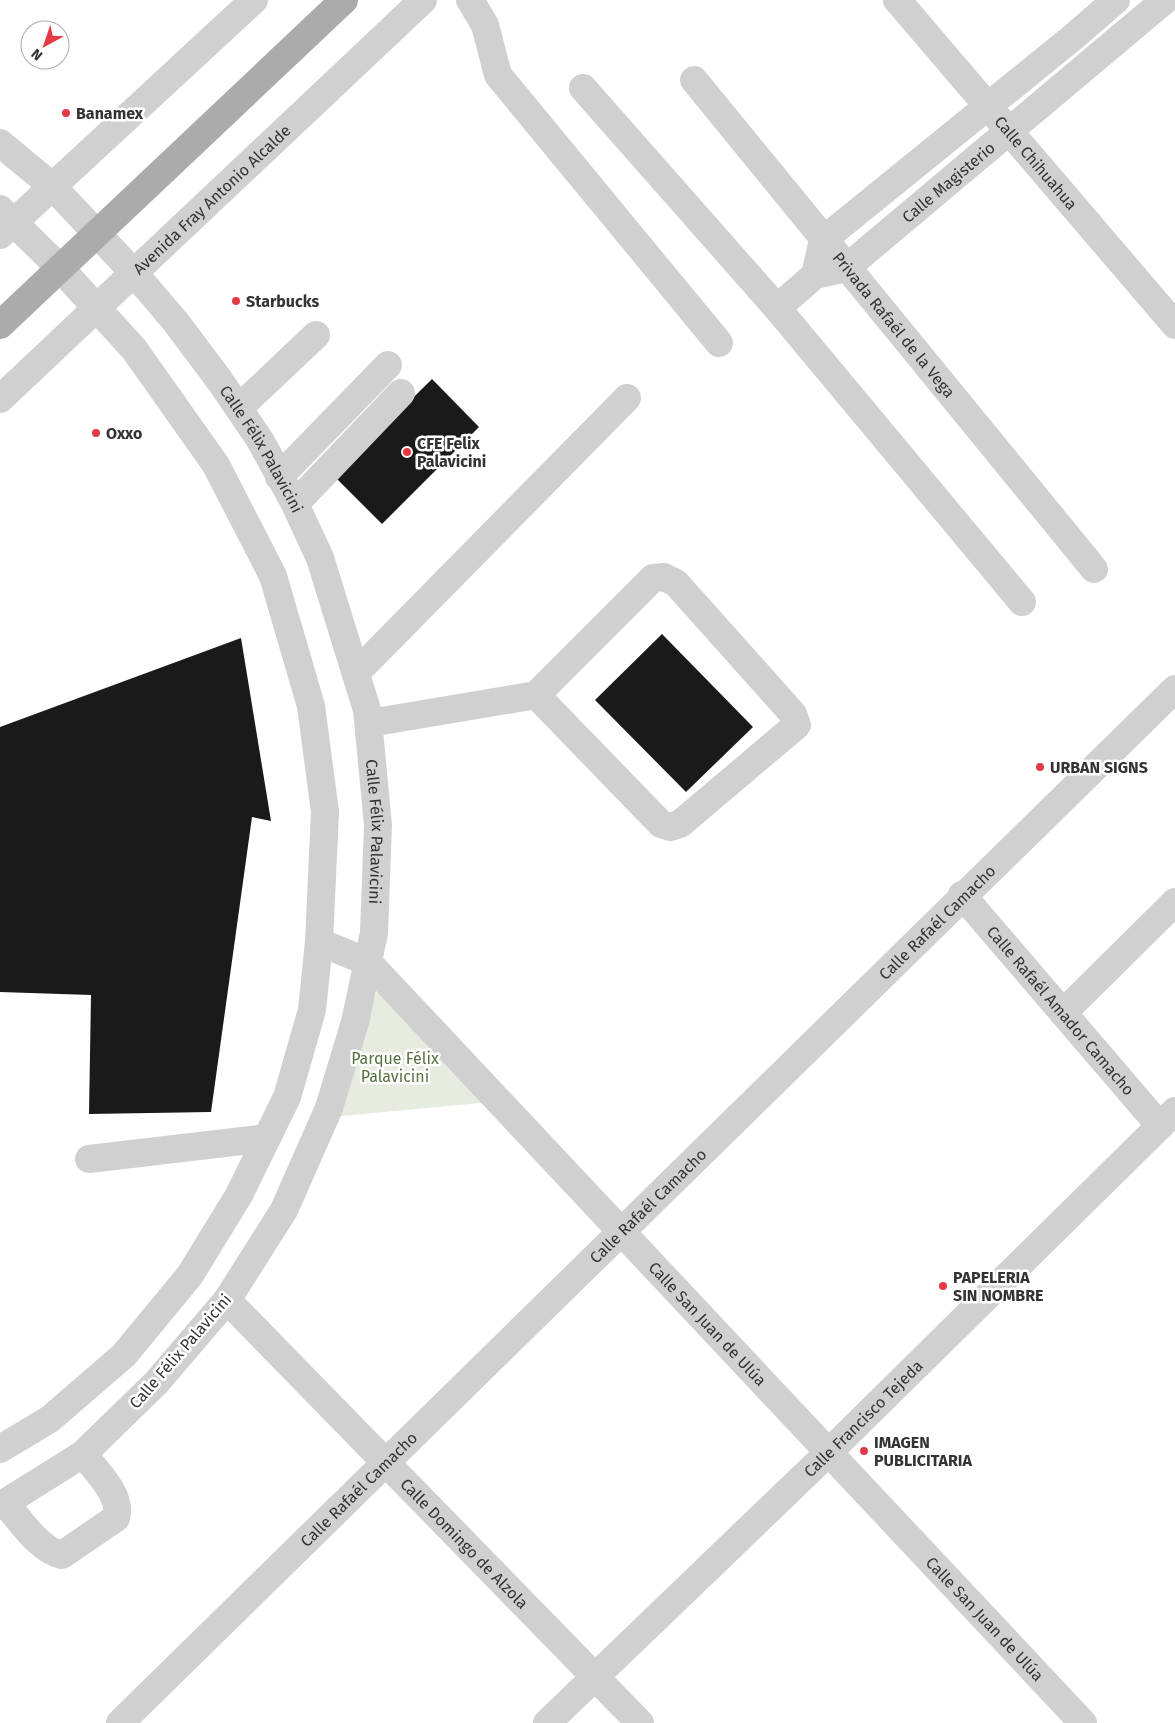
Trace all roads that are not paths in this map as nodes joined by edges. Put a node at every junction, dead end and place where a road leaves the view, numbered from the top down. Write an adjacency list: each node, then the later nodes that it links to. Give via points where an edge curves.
1 (254, 0): 13 (street)
2 (344, 0): 15 (main road)
3 (423, 0): 19 (street, Avenida Fray Antonio Alcalde)
4 (470, 0): 26 (street, via 486,25 498,75)
5 (897, 0): 10 (street, Calle Chihuahua)
6 (1116, 0): 10 (street, Calle Magisterio)
7 (1165, 0): 11 (street, Calle Magisterio)
8 (694, 80): 16 (street, Privada Rafaél de la Vega)
9 (582, 88): 22 (street)
10 (987, 108): 11 (street, Calle Chihuahua); 16 (street, Calle Magisterio)
11 (1008, 133): 17 (street, Calle Magisterio); 24 (street, Calle Chihuahua)
12 (0, 143): 13 (street, Calle Félix Palavicini)
13 (52, 186): 14 (street); 15 (street, Calle Félix Palavicini)
14 (5, 221): 18 (street)
15 (98, 233): 18 (main road); 19 (street, Calle Félix Palavicini)
16 (824, 240): 17 (street, Privada Rafaél de la Vega); 20 (street)
17 (846, 268): 20 (street); 34 (street, Privada Rafaél de la Vega)
18 (61, 269): 21 (street); 23 (main road)
19 (134, 273): 21 (street, Avenida Fray Antonio Alcalde); 31 (street, Calle Félix Palavicini)
20 (815, 275): 22 (street)
21 (97, 308): 30 (street, Avenida Fray Antonio Alcalde); 42 (street, via 134,349 216,465 273,576 311,706 325,812)
22 (777, 308): 35 (street)
23 (0, 325)
24 (1175, 325)
25 (316, 335): 31 (street)
26 (719, 343)
27 (388, 365): 32 (street)
28 (401, 393): 33 (street)
29 (627, 398): 36 (street)
30 (0, 399)
31 (240, 407): 32 (street, Calle Félix Palavicini)
32 (279, 478): 33 (street, Calle Félix Palavicini)
33 (295, 504): 36 (street, Calle Félix Palavicini, via 320,558)
34 (1094, 569)
35 (1022, 602)
36 (356, 673): 39 (street, Calle Félix Palavicini)
37 (1175, 689): 40 (street, Calle Rafaél Camacho)
38 (536, 695): 38 (street, via 653,578 664,577 676,582 793,714 797,724 680,824 670,827 661,824); 39 (street)
39 (370, 723): 43 (street, Calle Félix Palavicini, via 378,825 374,933)
40 (962, 896): 44 (street, Calle Rafaél Amador Camacho); 48 (street, Calle Rafaél Camacho)
41 (1175, 902): 44 (street)
42 (319, 942): 43 (street, Calle San Juan de Ulúa); 46 (street, via 312,1010 287,1098)
43 (368, 962): 48 (street, Calle San Juan de Ulúa); 49 (street, Calle Félix Palavicini, via 355,1022 329,1108 284,1210)
44 (1063, 1013): 45 (street, Calle Rafaél Amador Camacho)
45 (1167, 1119): 51 (street, Calle Francisco Tejeda)
46 (267, 1138): 47 (street); 50 (street, via 239,1195 190,1275 124,1355 50,1419)
47 (89, 1159)
48 (621, 1231): 51 (street, Calle San Juan de Ulúa); 53 (street, Calle Rafaél Camacho)
49 (227, 1300): 52 (street, Calle Félix Palavicini, via 156,1383); 53 (street, Calle Domingo de Alzola)
50 (0, 1449)
51 (828, 1452): 55 (street, Calle Francisco Tejeda); 59 (street, Calle San Juan de Ulúa)
52 (83, 1454): 54 (street, Calle Félix Palavicini); 54 (street, via 116,1499 119,1509 116,1518 62,1554 44,1546)
53 (385, 1462): 55 (street, Calle Domingo de Alzola); 56 (street, Calle Rafaél Camacho)
54 (2, 1505)
55 (595, 1677): 57 (street, Calle Francisco Tejeda); 58 (street, Calle Domingo de Alzola)
56 (136, 1718)
57 (547, 1723)
58 (640, 1723)
59 (1083, 1723)

